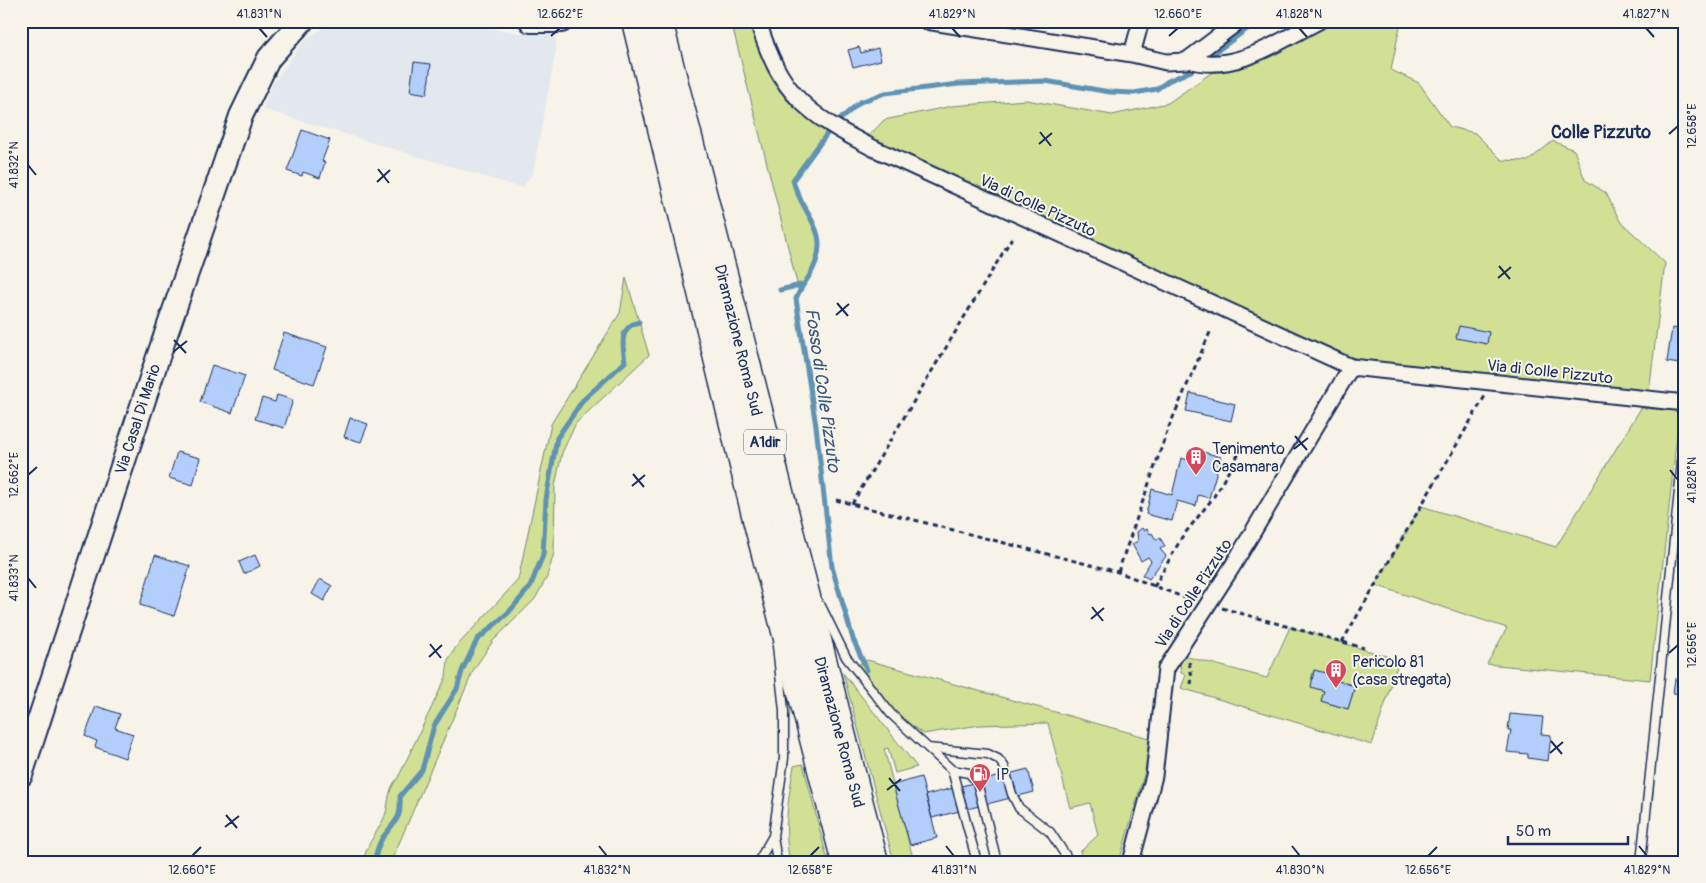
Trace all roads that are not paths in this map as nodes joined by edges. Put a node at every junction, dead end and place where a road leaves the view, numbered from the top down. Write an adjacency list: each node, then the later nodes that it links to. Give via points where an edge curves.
1 (302, 21): 24 (street, Via Casal Di Mario, via 267,62 242,116 156,363)
2 (531, 21): 3 (street)
3 (561, 21)
4 (636, 21): 17 (highway, Diramazione Roma Sud / A1dir)
5 (658, 21): 16 (highway, Diramazione Roma Sud / A1dir)
6 (758, 21): 13 (street, Via di Colle Pizzuto, via 772,61 785,85 834,128)
7 (926, 21): 11 (street)
8 (1141, 21): 11 (street)
9 (1239, 21): 12 (street)
10 (1319, 21): 12 (street, via 1234,62 1213,65)
11 (1132, 54): 12 (street, via 1172,63)
12 (1189, 60)
13 (1351, 367): 14 (street, Via di Colle Pizzuto); 33 (street, Via di Colle Pizzuto, via 1232,567 1166,669 1154,776)
14 (1685, 403)
15 (1685, 432): 34 (lane)
16 (782, 510): 18 (lane); 29 (highway, Diramazione Roma Sud / A1dir)
17 (758, 523): 20 (lane); 28 (highway, Diramazione Roma Sud / A1dir)
18 (812, 583)
19 (819, 601): 22 (lane, via 850,662 888,710)
20 (773, 615)
21 (776, 637): 25 (lane, via 785,736)
22 (928, 748): 23 (lane); 32 (lane, via 988,754 998,759 1004,766 1019,808 1050,832)
23 (952, 770): 30 (lane); 31 (lane, via 969,773 977,782)
24 (21, 775)
25 (773, 836): 26 (lane); 27 (lane)
26 (758, 862)
27 (777, 862)
28 (846, 862)
29 (874, 862)
30 (977, 862)
31 (997, 862)
32 (1070, 862)
33 (1131, 862)
34 (1641, 862)

